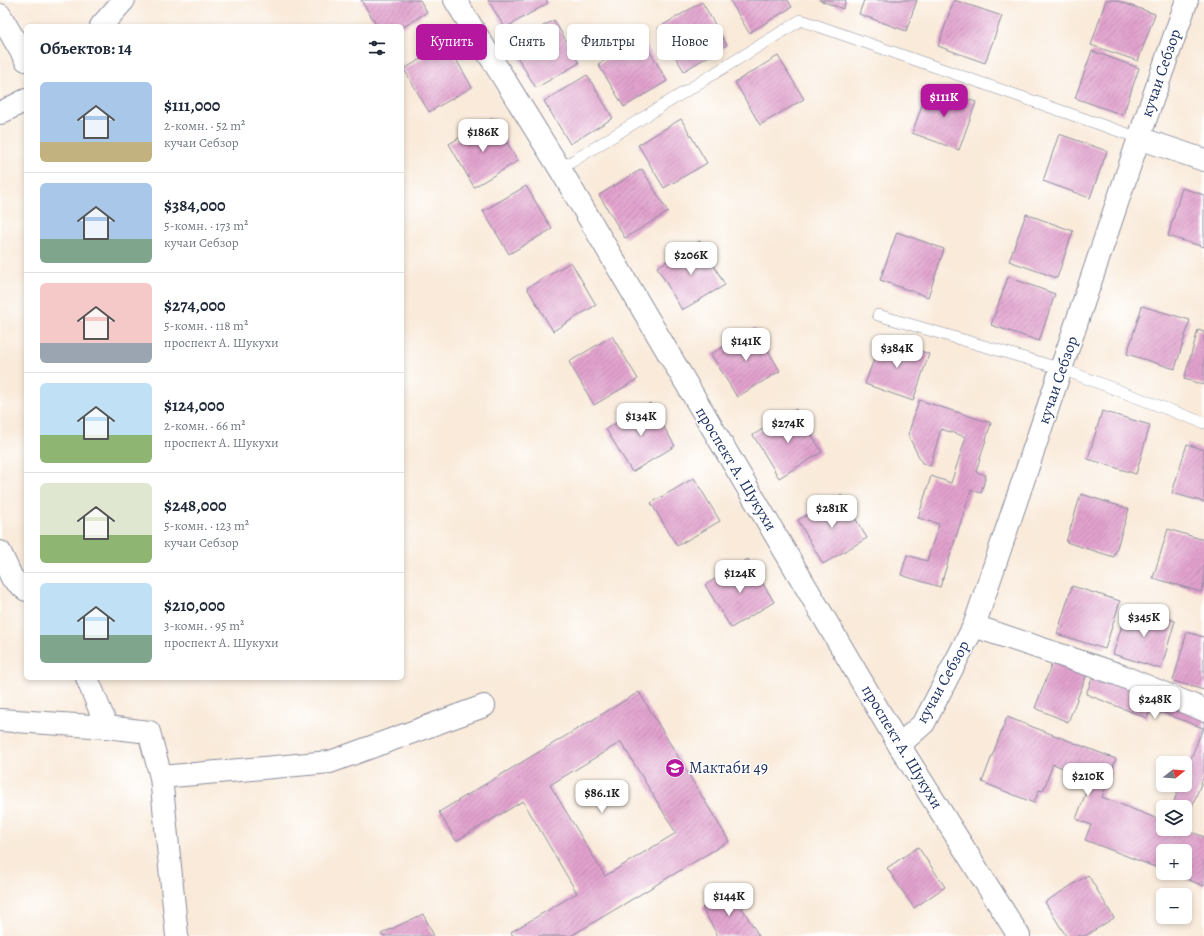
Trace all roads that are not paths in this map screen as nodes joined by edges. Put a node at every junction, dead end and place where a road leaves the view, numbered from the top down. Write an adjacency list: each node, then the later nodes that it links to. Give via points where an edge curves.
1 (124, 0): 5 (main road)
2 (455, 0): 11 (main road, проспект А. Шукухи)
3 (1187, 0): 9 (main road, кучаи Себзор)
4 (0, 15): 6 (main road)
5 (103, 24)
6 (24, 57)
7 (24, 101): 8 (main road)
8 (0, 113)
9 (1138, 138): 10 (main road); 11 (lane, via 801,20); 13 (main road, кучаи Себзор)
10 (1204, 160)
11 (560, 169): 23 (main road, проспект А. Шукухи)
12 (878, 316): 13 (lane)
13 (1062, 369): 14 (lane); 17 (main road, кучаи Себзор)
14 (1204, 423)
15 (0, 552): 16 (main road, via 12,578)
16 (24, 588)
17 (974, 626): 20 (main road, via 1117,674); 23 (main road, кучаи Себзор, via 924,723)
18 (88, 680): 22 (main road)
19 (484, 706): 24 (main road, via 330,762)
20 (1204, 710)
21 (0, 720): 22 (main road)
22 (107, 727): 24 (main road, via 148,732)
23 (899, 745): 26 (main road, проспект А. Шукухи)
24 (161, 777): 25 (main road)
25 (177, 936)
26 (1019, 936)

